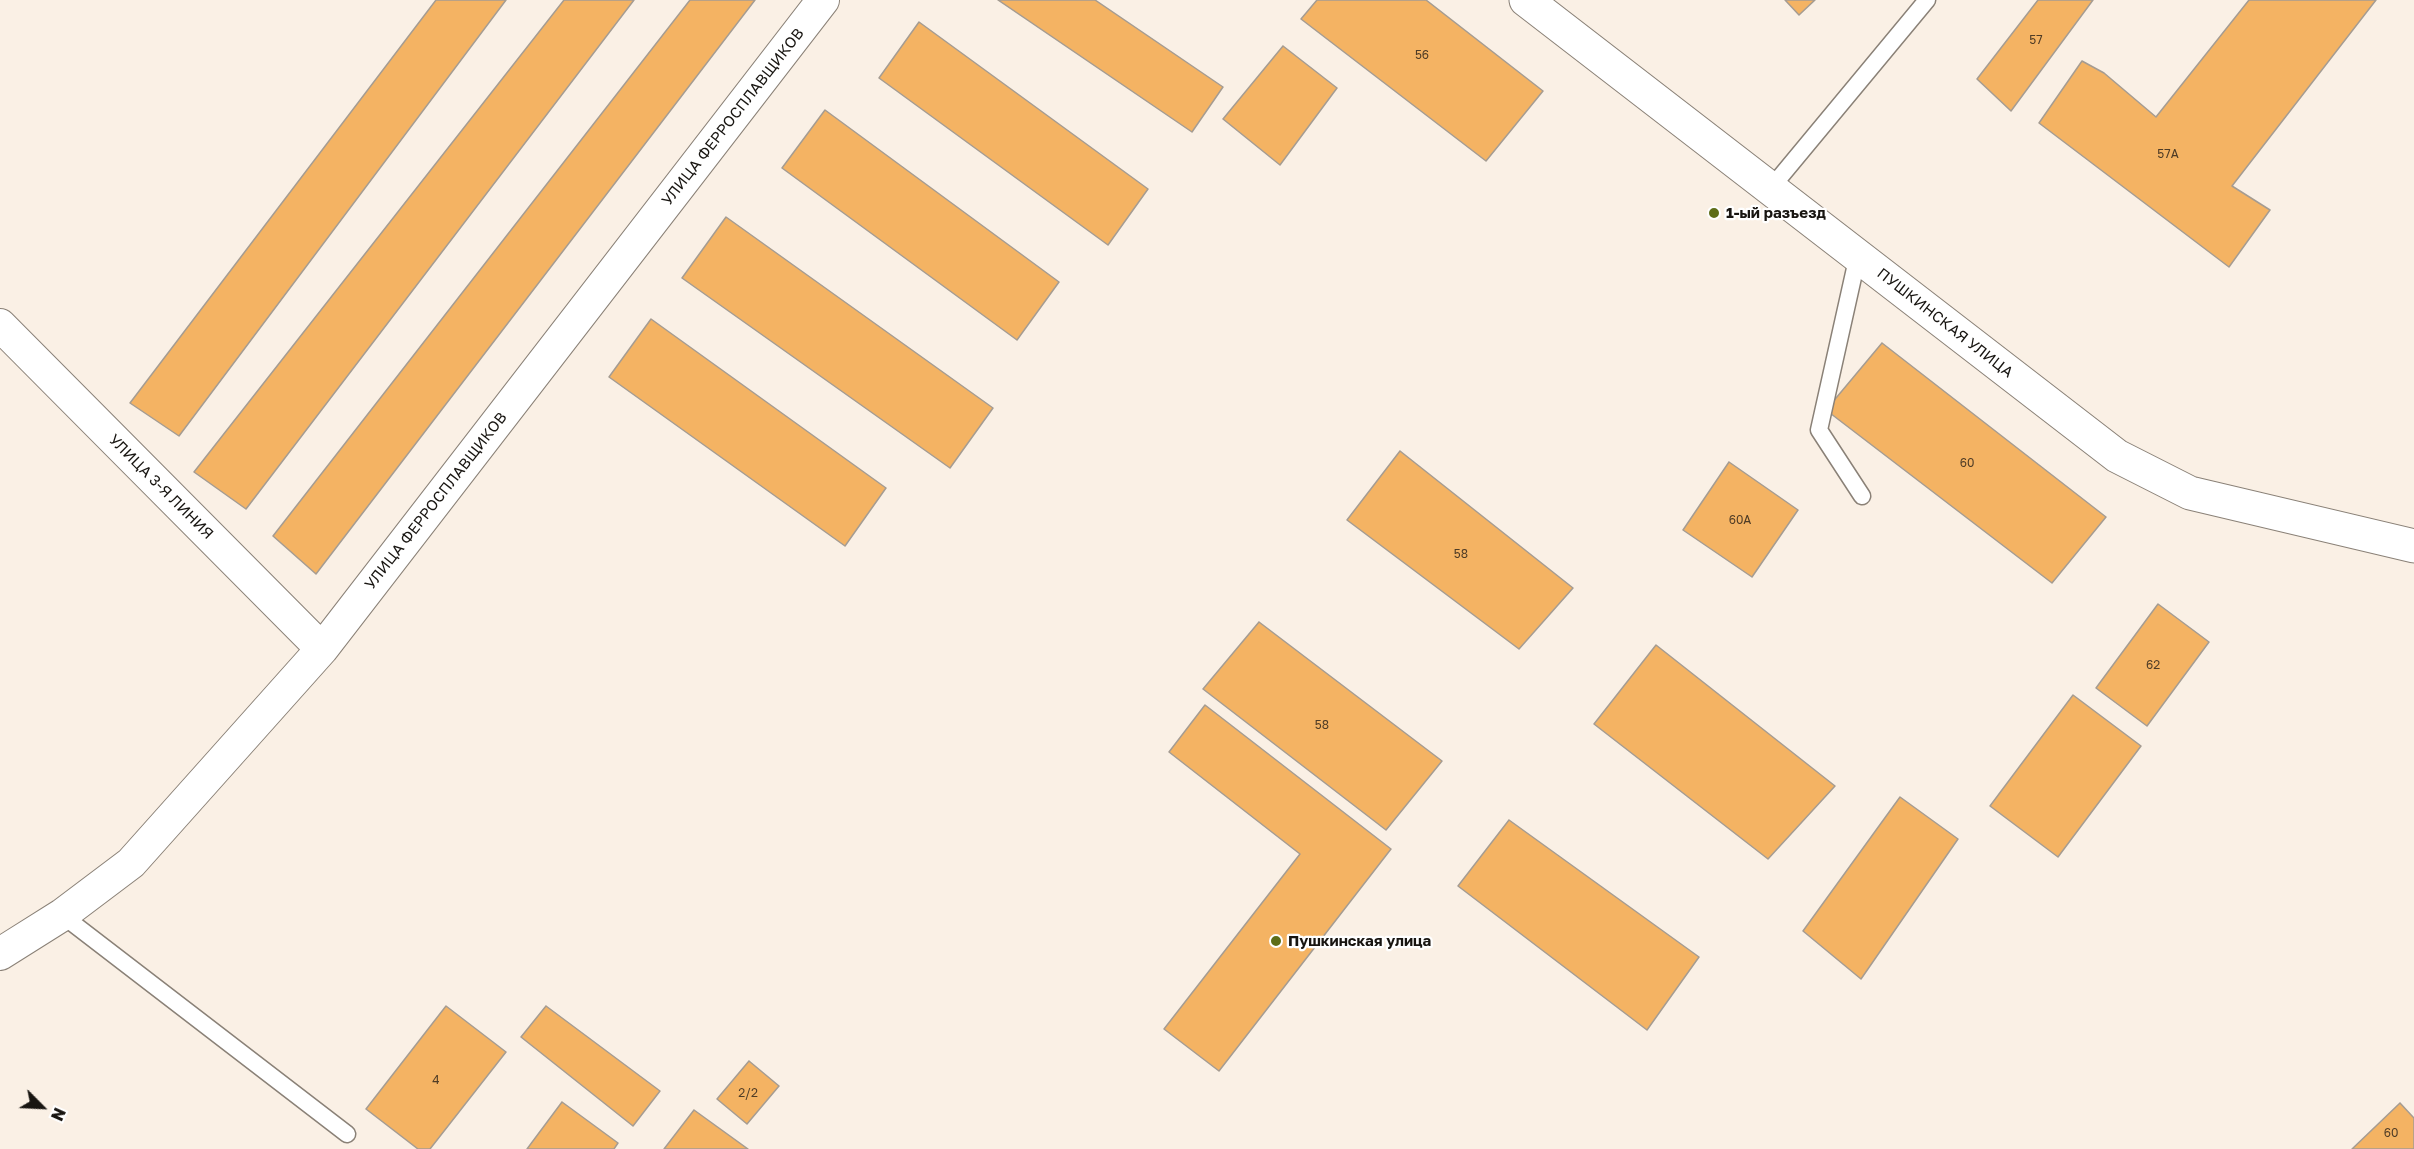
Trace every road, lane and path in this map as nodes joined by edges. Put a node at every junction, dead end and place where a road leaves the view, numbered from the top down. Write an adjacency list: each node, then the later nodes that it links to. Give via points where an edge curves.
1 (823, 0): 9 (street, УЛИЦА ФЕРРОСПЛАВЩИКОВ)
2 (1526, 0): 4 (street, ПУШКИНСКАЯ УЛИЦА)
3 (1927, 0): 4 (lane)
4 (1771, 188): 5 (street, ПУШКИНСКАЯ УЛИЦА)
5 (1858, 255): 7 (lane, via 1819,430); 8 (street, ПУШКИНСКАЯ УЛИЦА, via 2117,456 2190,493)
6 (0, 325): 9 (street, УЛИЦА 3-Я ЛИНИЯ)
7 (1862, 496)
8 (2414, 546)
9 (322, 649): 10 (street, УЛИЦА ФЕРРОСПЛАВЩИКОВ, via 131,863)
10 (62, 915): 11 (street, УЛИЦА ФЕРРОСПЛАВЩИКОВ); 12 (lane)
11 (0, 954)
12 (347, 1134)

